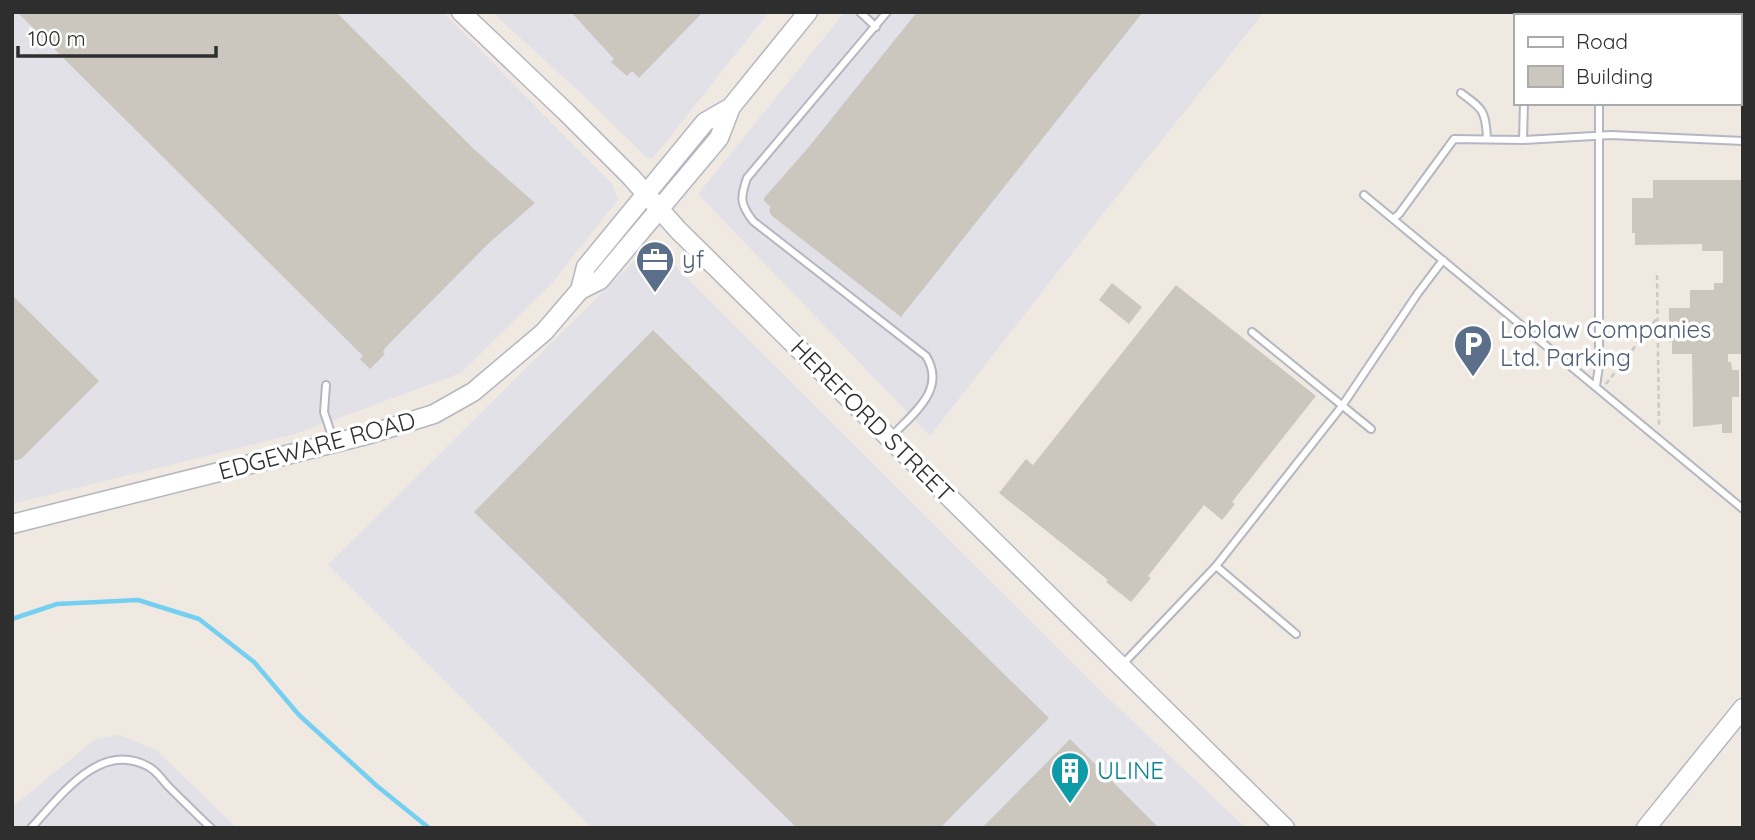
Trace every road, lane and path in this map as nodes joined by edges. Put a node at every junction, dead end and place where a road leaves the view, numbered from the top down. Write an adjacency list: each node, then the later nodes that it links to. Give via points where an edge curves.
1 (461, 12): 14 (street, HEREFORD STREET)
2 (807, 12): 9 (street, EDGEWARE ROAD)
3 (860, 12): 5 (lane)
4 (887, 12): 5 (lane)
5 (876, 27): 27 (lane, via 747,178 742,208 926,356 934,369 934,381 926,399)
6 (1461, 93): 11 (lane, via 1483,109)
7 (1524, 105): 12 (lane)
8 (1599, 105): 10 (lane)
9 (731, 107): 14 (street, EDGEWARE ROAD, via 705,122); 16 (street, EDGEWARE ROAD, via 719,138)
10 (1598, 136): 12 (lane); 13 (lane); 24 (lane)
11 (1488, 139): 12 (lane); 17 (lane, via 1454,139)
12 (1523, 140)
13 (1743, 141)
14 (646, 195): 16 (street, HEREFORD STREET); 20 (street, EDGEWARE ROAD, via 586,267)
15 (1364, 195): 17 (lane)
16 (659, 210): 20 (street, EDGEWARE ROAD, via 600,280); 27 (street, HEREFORD STREET)
17 (1393, 219): 18 (lane)
18 (1443, 260): 24 (lane); 25 (lane)
19 (1657, 275): 21 (path)
20 (580, 290): 29 (street, EDGEWARE ROAD, via 544,332 473,392 434,414)
21 (1657, 318): 24 (path); 28 (path)
22 (1252, 332): 25 (lane)
23 (326, 385): 29 (lane, via 324,412)
24 (1598, 388): 28 (lane)
25 (1342, 406): 26 (lane); 32 (lane)
26 (1371, 429)
27 (891, 438): 34 (street, HEREFORD STREET)
28 (1659, 439): 30 (lane)
29 (334, 443): 31 (street, EDGEWARE ROAD)
30 (1743, 509)
31 (12, 524)
32 (1216, 566): 33 (lane); 34 (lane)
33 (1296, 634)
34 (1120, 667): 38 (street, HEREFORD STREET)
35 (1743, 708): 39 (street)
36 (31, 828): 37 (lane, via 82,775 118,760 152,768)
37 (211, 828)
38 (1285, 828)
39 (1646, 828)

